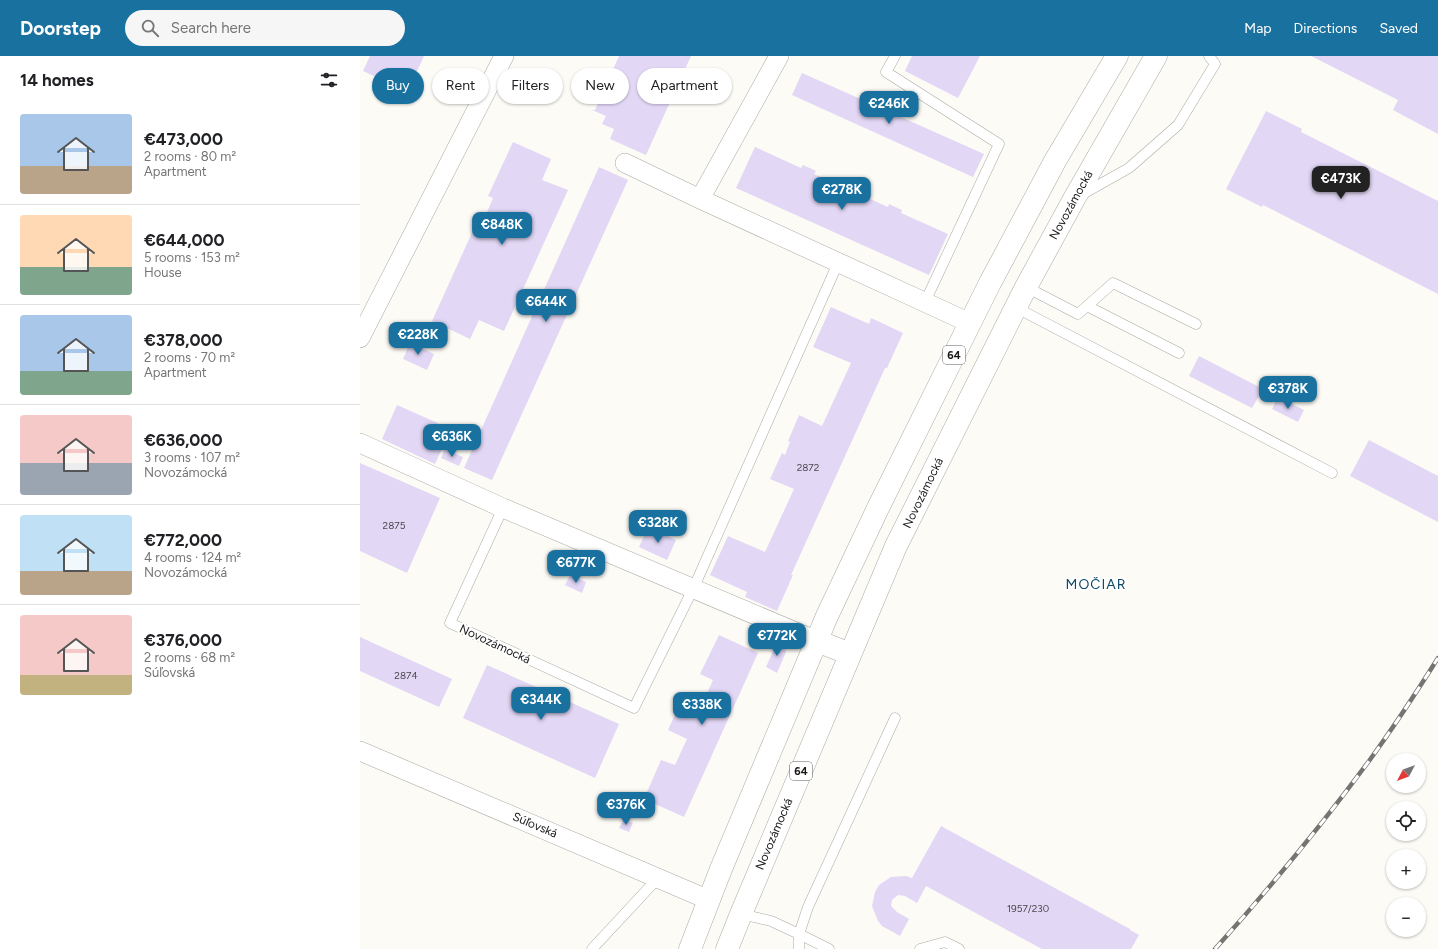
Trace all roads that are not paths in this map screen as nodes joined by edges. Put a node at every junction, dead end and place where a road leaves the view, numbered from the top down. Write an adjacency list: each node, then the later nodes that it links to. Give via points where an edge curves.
1 (504, 56): 17 (street)
2 (779, 56): 8 (street)
3 (895, 56): 12 (lane, via 886,72 999,144)
4 (1117, 56): 15 (main road, 64, via 1055,161)
5 (1156, 56): 9 (main road, Novozámocká / 64)
6 (1209, 56): 9 (lane, via 1215,64 1178,125 1129,168)
7 (626, 163): 8 (street)
8 (700, 199): 10 (street)
9 (1074, 199): 11 (main road, Novozámocká / 64)
10 (838, 263): 12 (street); 22 (lane)
11 (1026, 287): 13 (lane, via 1078,314); 14 (main road, Novozámocká / 64)
12 (924, 302): 15 (street)
13 (1087, 306): 16 (lane, via 1113,283); 18 (lane)
14 (1015, 307): 20 (lane); 24 (main road, Novozámocká / 64, via 896,546)
15 (970, 323): 23 (main road, 64, via 878,508)
16 (1196, 324)
17 (360, 338)
18 (1179, 353)
19 (360, 443): 21 (street)
20 (1332, 473)
21 (503, 508): 22 (street); 22 (lane, Novozámocká, via 450,623 634,708)
22 (694, 587): 23 (street)
23 (817, 640): 24 (main road); 28 (main road, 64)
24 (850, 654): 29 (main road, Novozámocká / 64)
25 (895, 718): 30 (lane, via 808,907)
26 (360, 751): 27 (street, Súľovská)
27 (659, 877): 28 (street, Súľovská); 31 (lane)
28 (709, 900): 29 (main road); 32 (main road, 64)
29 (741, 914): 30 (lane, via 771,921); 33 (main road, Novozámocká / 64)
30 (799, 934): 34 (lane); 35 (lane)
31 (592, 949)
32 (690, 949)
33 (727, 949)
34 (798, 949)
35 (829, 949)
36 (920, 949): 37 (lane, via 945,942)
37 (959, 949)

